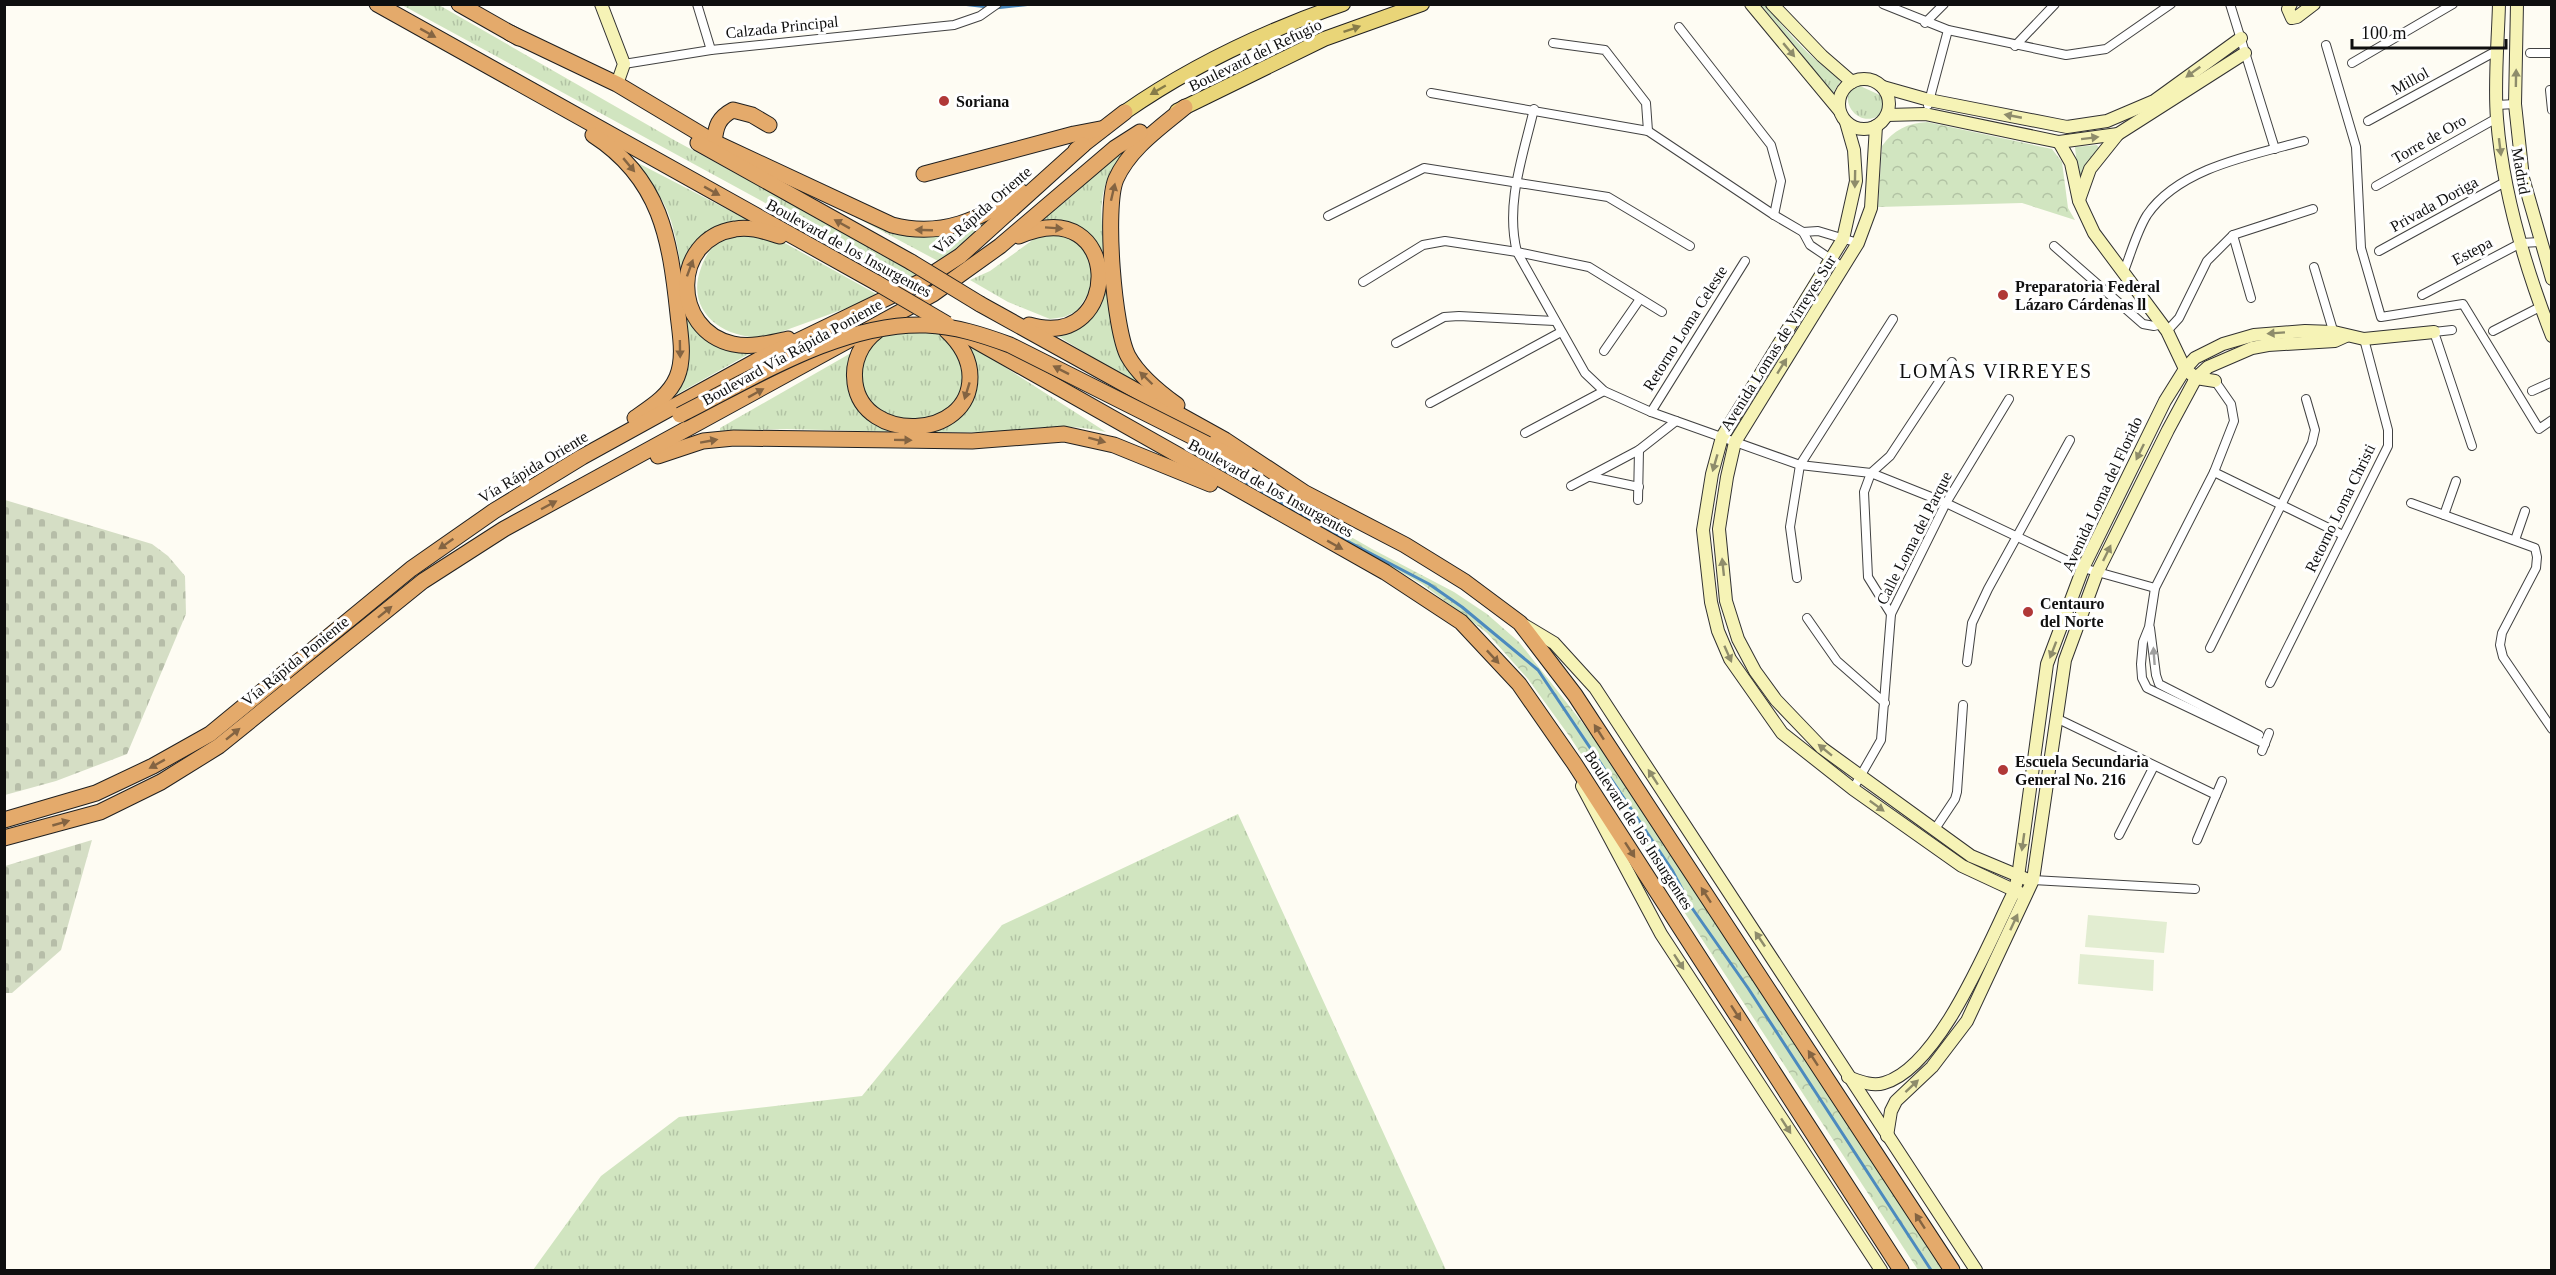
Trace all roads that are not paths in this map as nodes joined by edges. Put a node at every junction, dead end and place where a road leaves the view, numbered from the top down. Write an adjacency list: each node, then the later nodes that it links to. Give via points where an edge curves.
1 (377, 4): 36 (highway, Boulevard de los Insurgentes, one-way to 36)
2 (459, 4): 23 (highway, Boulevard de los Insurgentes)
3 (481, 4): 23 (highway)
4 (601, 4): 35 (street)
5 (697, 4): 29 (street)
6 (997, 4): 29 (street, Calzada Principal, via 980,16 954,25)
7 (1343, 4): 48 (main road, Boulevard del Refugio, one-way to 48, via 1208,63)
8 (1422, 4): 44 (main road, Boulevard del Refugio, one-way to 8, via 1324,39)
9 (1751, 4): 51 (street, one-way to 51)
10 (1772, 4): 37 (street)
11 (1883, 4): 21 (street)
12 (1944, 4): 21 (street)
13 (2055, 4): 28 (street)
14 (2171, 4): 28 (street, via 2106,49 2066,55)
15 (2230, 4): 25 (street)
16 (2290, 4): 17 (street, via 2292,18)
17 (2314, 4)
18 (2453, 4): 34 (street)
19 (2499, 4): 30 (street, Madrid)
20 (2517, 4): 43 (street, Madrid, one-way to 20)
21 (1925, 23): 24 (street)
22 (1679, 27): 70 (street, via 1771,144 1781,181)
23 (504, 29): 38 (highway); 97 (highway, Boulevard de los Insurgentes, one-way to 23, bridge)
24 (1948, 30): 28 (street); 42 (street)
25 (2241, 38): 31 (street); 42 (street, one-way to 42, via 2154,101 2108,121 2067,127)
26 (1553, 44): 56 (street, via 1605,50 1646,103)
27 (2326, 45): 126 (street, via 2356,147 2361,248 2382,317 2463,304 2539,429)
28 (2015, 46)
29 (711, 50): 35 (street, Calzada Principal)
30 (2498, 50): 47 (street, Madrid); 52 (street, Millol)
31 (2245, 53): 58 (street); 63 (street)
32 (2530, 53): 33 (street)
33 (2552, 53)
34 (2352, 63)
35 (624, 64): 38 (street)
36 (496, 71): 78 (highway, Boulevard de los Insurgentes, one-way to 78); 135 (highway, one-way to 135, via 622,157 655,206 670,247 681,352 676,378 659,401)
37 (1852, 82): 39 (street, via 1868,79); 51 (street, via 1842,91 1839,104)
38 (617, 84): 60 (highway)
39 (1883, 87): 42 (street); 50 (street, via 1889,100)
40 (2550, 90): 46 (street)
41 (1431, 93): 45 (street)
42 (1929, 100): 49 (street)
43 (2515, 104): 47 (street); 75 (street, Madrid, via 2523,178)
44 (1185, 106): 57 (main road, Boulevard del Refugio); 130 (highway, one-way to 44, via 1173,402 1137,369 1118,324 1110,220 1113,189 1132,154)
45 (1534, 109): 56 (street); 65 (street)
46 (2552, 110)
47 (2497, 111): 66 (street, Madrid, one-way to 66); 67 (street, Torre de Oro)
48 (1125, 112): 55 (highway)
49 (1925, 114): 50 (street); 61 (street)
50 (1887, 115): 54 (street)
51 (1843, 116): 54 (street, via 1860,129); 74 (street, Avenida Lomas de Virreyes Sur, one-way to 74, via 1854,150 1856,181)
52 (2368, 121)
53 (769, 125): 60 (highway, via 752,115 733,111 716,124)
54 (1876, 126): 76 (street, Avenida Lomas de Virreyes Sur, via 1871,208)
55 (1103, 129): 62 (highway); 64 (highway)
56 (1648, 131): 70 (street)
57 (1140, 132): 79 (highway, Boulevard Vía Rápida Poniente, via 1106,155)
58 (2118, 134): 61 (street, one-way to 58); 68 (street, via 2090,169)
59 (2304, 141): 63 (street)
60 (714, 142): 62 (highway, one-way to 60, via 993,210 961,225 929,230 886,223)
61 (2060, 142): 68 (street, via 2070,163)
62 (1083, 144): 103 (highway, Vía Rápida Oriente, via 960,256 900,294)
63 (2275, 149): 88 (street, via 2197,174 2162,197 2146,217)
64 (924, 174)
65 (1517, 181): 71 (street, via 1424,168); 80 (street, via 1608,197); 82 (street, via 1512,213)
66 (2505, 182): 77 (street, Madrid); 83 (street, Privada Doriga)
67 (2376, 186)
68 (2079, 201): 88 (street, via 2094,233)
69 (2313, 209): 73 (street)
70 (1774, 215): 72 (street)
71 (1328, 216)
72 (1803, 232): 74 (street, via 1818,231); 84 (street, via 1810,245)
73 (2233, 235): 92 (street); 100 (street, via 2207,261 2179,318)
74 (1843, 239): 76 (street); 84 (street, Avenida Lomas de Virreyes Sur)
75 (2540, 242): 77 (street, Estepa); 89 (street, Madrid)
76 (1858, 243): 87 (street, Avenida Lomas de Virreyes Sur)
77 (2521, 243): 91 (street, Estepa); 94 (street, Madrid)
78 (807, 244): 103 (highway, one-way to 78, via 754,345 724,341 697,320 686,288 688,270 698,251 711,238 726,231 753,229); 106 (highway, Boulevard de los Insurgentes, bridge, via 927,312)
79 (1000, 246): 95 (highway, Boulevard Vía Rápida Poniente); 97 (highway, one-way to 97, via 1041,227 1065,228 1093,251 1100,280 1090,309 1067,325 1037,327)
80 (1690, 246)
81 (2054, 246): 100 (street, via 2143,324)
82 (1517, 252): 90 (street, via 1445,241 1423,245); 93 (street, via 1589,267); 99 (street)
83 (2379, 252)
84 (1831, 260): 87 (street); 129 (street, Avenida Lomas de Virreyes Sur)
85 (1745, 261): 125 (street, Retorno Loma Celeste)
86 (2313, 267): 107 (street)
87 (1844, 268): 132 (street, Avenida Lomas de Virreyes Sur, one-way to 87)
88 (2124, 271): 100 (street)
89 (2552, 279)
90 (1363, 282)
91 (2422, 295)
92 (2251, 298)
93 (1640, 299): 96 (street); 112 (street)
94 (2540, 307): 102 (street); 108 (street, Madrid)
95 (903, 311): 106 (highway, one-way to 95, via 970,371 967,393 956,411 942,422 927,426 899,425 880,418 867,409 857,392 856,362 867,341); 140 (highway, Boulevard Vía Rápida Poniente, one-way to 95)
96 (1662, 312)
97 (1002, 315): 130 (highway, Boulevard de los Insurgentes)
98 (1893, 319): 136 (street)
99 (1554, 321): 104 (street); 110 (street, via 1444,317)
100 (2164, 327): 111 (street)
101 (2452, 330): 105 (street)
102 (2493, 331)
103 (817, 332): 135 (highway, Vía Rápida Oriente)
104 (1561, 332): 120 (street, via 1584,373); 124 (street)
105 (2434, 332): 109 (street, Avenida Loma del Florido); 133 (street)
106 (957, 334): 152 (highway, Boulevard de los Insurgentes)
107 (2338, 336): 109 (street, Avenida Loma del Florido); 113 (street, Avenida Loma del Florido, one-way to 113, via 2305,331 2254,335); 115 (street, Avenida Loma del Florido, via 2268,345 2236,353)
108 (2552, 336)
109 (2364, 339): 153 (street, Retorno Loma Christi, via 2388,430 2388,447)
110 (1396, 343)
111 (2175, 348): 113 (street); 116 (street)
112 (1604, 351)
113 (2195, 358): 115 (street); 116 (street, Avenida Loma del Florido)
114 (1952, 362): 138 (street, via 1890,456)
115 (2208, 367): 117 (street, Avenida Loma del Florido); 118 (street)
116 (2185, 369): 117 (street); 156 (street, Avenida Loma del Florido, one-way to 156, via 2165,401)
117 (2196, 378): 118 (street); 157 (street, Avenida Loma del Florido, one-way to 117)
118 (2215, 381): 137 (street, via 2231,404 2234,421)
119 (2552, 382): 121 (street)
120 (1604, 391): 125 (street); 128 (street)
121 (2532, 392)
122 (2009, 399): 146 (street, Calle Loma del Parque)
123 (2306, 399): 148 (street, via 2315,430)
124 (1430, 403)
125 (1651, 412): 127 (street)
126 (2552, 420)
127 (1676, 421): 129 (street); 134 (street)
128 (1525, 433)
129 (1722, 437): 132 (street); 175 (street, Avenida Lomas de Virreyes Sur, one-way to 175, via 1703,530 1718,631 1730,659 1782,733)
130 (1226, 440): 144 (highway, Boulevard de los Insurgentes)
131 (2070, 440): 154 (street)
132 (1735, 442): 136 (street); 173 (street, Avenida Lomas de Virreyes Sur, one-way to 132, via 1822,748 1776,700 1738,639 1726,601 1719,529)
133 (2472, 446)
134 (1639, 450): 139 (street); 143 (street)
135 (582, 457): 149 (highway, Vía Rápida Oriente)
136 (1800, 465): 138 (street); 158 (street, via 1790,527)
137 (2214, 472): 148 (street); 159 (street)
138 (1871, 473): 146 (street); 160 (street, via 1864,492 1868,577)
139 (1591, 477): 142 (street); 143 (street)
140 (594, 481): 152 (highway, one-way to 152, via 679,447 718,439 972,441 1064,434 1114,445 1161,462); 180 (highway, Vía Rápida Poniente, one-way to 140, via 100,812 161,782 219,746 423,581 504,529)
141 (2456, 481): 151 (street)
142 (1571, 486)
143 (1639, 487): 145 (street)
144 (1305, 493): 149 (highway, one-way to 149, bridge, via 1010,345 961,330 927,325 885,327 835,341 782,364); 162 (highway, Boulevard de los Insurgentes, via 1465,582)
145 (1638, 500)
146 (1946, 502): 154 (street); 160 (street, Calle Loma del Parque)
147 (2411, 502): 151 (street)
148 (2280, 504): 153 (street); 164 (street)
149 (494, 511): 177 (highway, Vía Rápida Oriente, one-way to 177, via 411,568 210,734 96,793)
150 (2525, 511): 155 (street)
151 (2444, 515): 155 (street)
152 (1284, 517): 171 (highway, Boulevard de los Insurgentes, one-way to 171, via 1385,572 1461,622 1519,684)
153 (2343, 535): 166 (street, Retorno Loma Christi)
154 (2017, 538): 156 (street); 165 (street, via 1972,623)
155 (2515, 540): 170 (street, via 2535,548 2536,568 2502,633 2500,645 2503,657)
156 (2083, 568): 157 (street); 182 (street, Avenida Loma del Florido, one-way to 182, via 2048,664)
157 (2097, 573): 159 (street); 169 (street, Avenida Loma del Florido, via 2065,660)
158 (1797, 578)
159 (2155, 588): 163 (street)
160 (1891, 614): 167 (street, Calle Loma del Parque)
161 (1807, 618): 167 (street, via 1837,661)
162 (1520, 623): 189 (street, one-way to 162, via 1595,688 1554,643); 193 (highway, Boulevard de los Insurgentes, one-way to 162, via 1575,695)
163 (2150, 627): 163 (street, one-way to 163, via 2140,664 2147,688 2266,742 2159,684)
164 (2210, 648)
165 (1967, 662)
166 (2271, 682)
167 (1885, 703): 173 (street, Calle Loma del Parque, via 1881,740)
168 (1963, 705): 178 (street, via 1957,792)
169 (2056, 718): 172 (street); 183 (street, Avenida Loma del Florido)
170 (2552, 729)
171 (1574, 763): 191 (street, one-way to 191, via 1602,827 1661,934); 192 (highway, Boulevard de los Insurgentes, one-way to 192)
172 (2154, 766): 176 (street); 179 (street)
173 (1861, 776): 175 (street, Calle Loma del Parque); 178 (street, Avenida Lomas de Virreyes Sur)
174 (2222, 781): 176 (street)
175 (1853, 789): 185 (street, Avenida Lomas de Virreyes Sur, one-way to 185, via 1962,866)
176 (2216, 795): 181 (street)
177 (4, 820)
178 (1935, 829): 182 (street, Avenida Lomas de Virreyes Sur, via 1971,856)
179 (2119, 836)
180 (4, 838)
181 (2197, 840)
182 (2018, 877): 183 (street, Avenida Lomas de Virreyes Sur); 185 (street, Avenida Loma del Florido)
183 (2033, 880): 184 (street, Avenida Lomas de Virreyes Sur); 186 (street, Avenida Loma del Florido)
184 (2194, 889)
185 (2014, 892): 186 (street, Avenida Lomas de Virreyes Sur); 187 (street, Avenida Loma del Florido)
186 (2027, 895): 188 (street, Avenida Loma del Florido, one-way to 186)
187 (1986, 949): 188 (street); 189 (street, Avenida Loma del Florido, via 1943,1030 1922,1057 1882,1084)
188 (1999, 954): 190 (street, Avenida Loma del Florido, one-way to 188, via 1896,1101 1958,1036)
189 (1848, 1077): 190 (street)
190 (1887, 1136): 194 (street)
191 (1881, 1270)
192 (1901, 1270)
193 (1952, 1270)
194 (1976, 1270)

